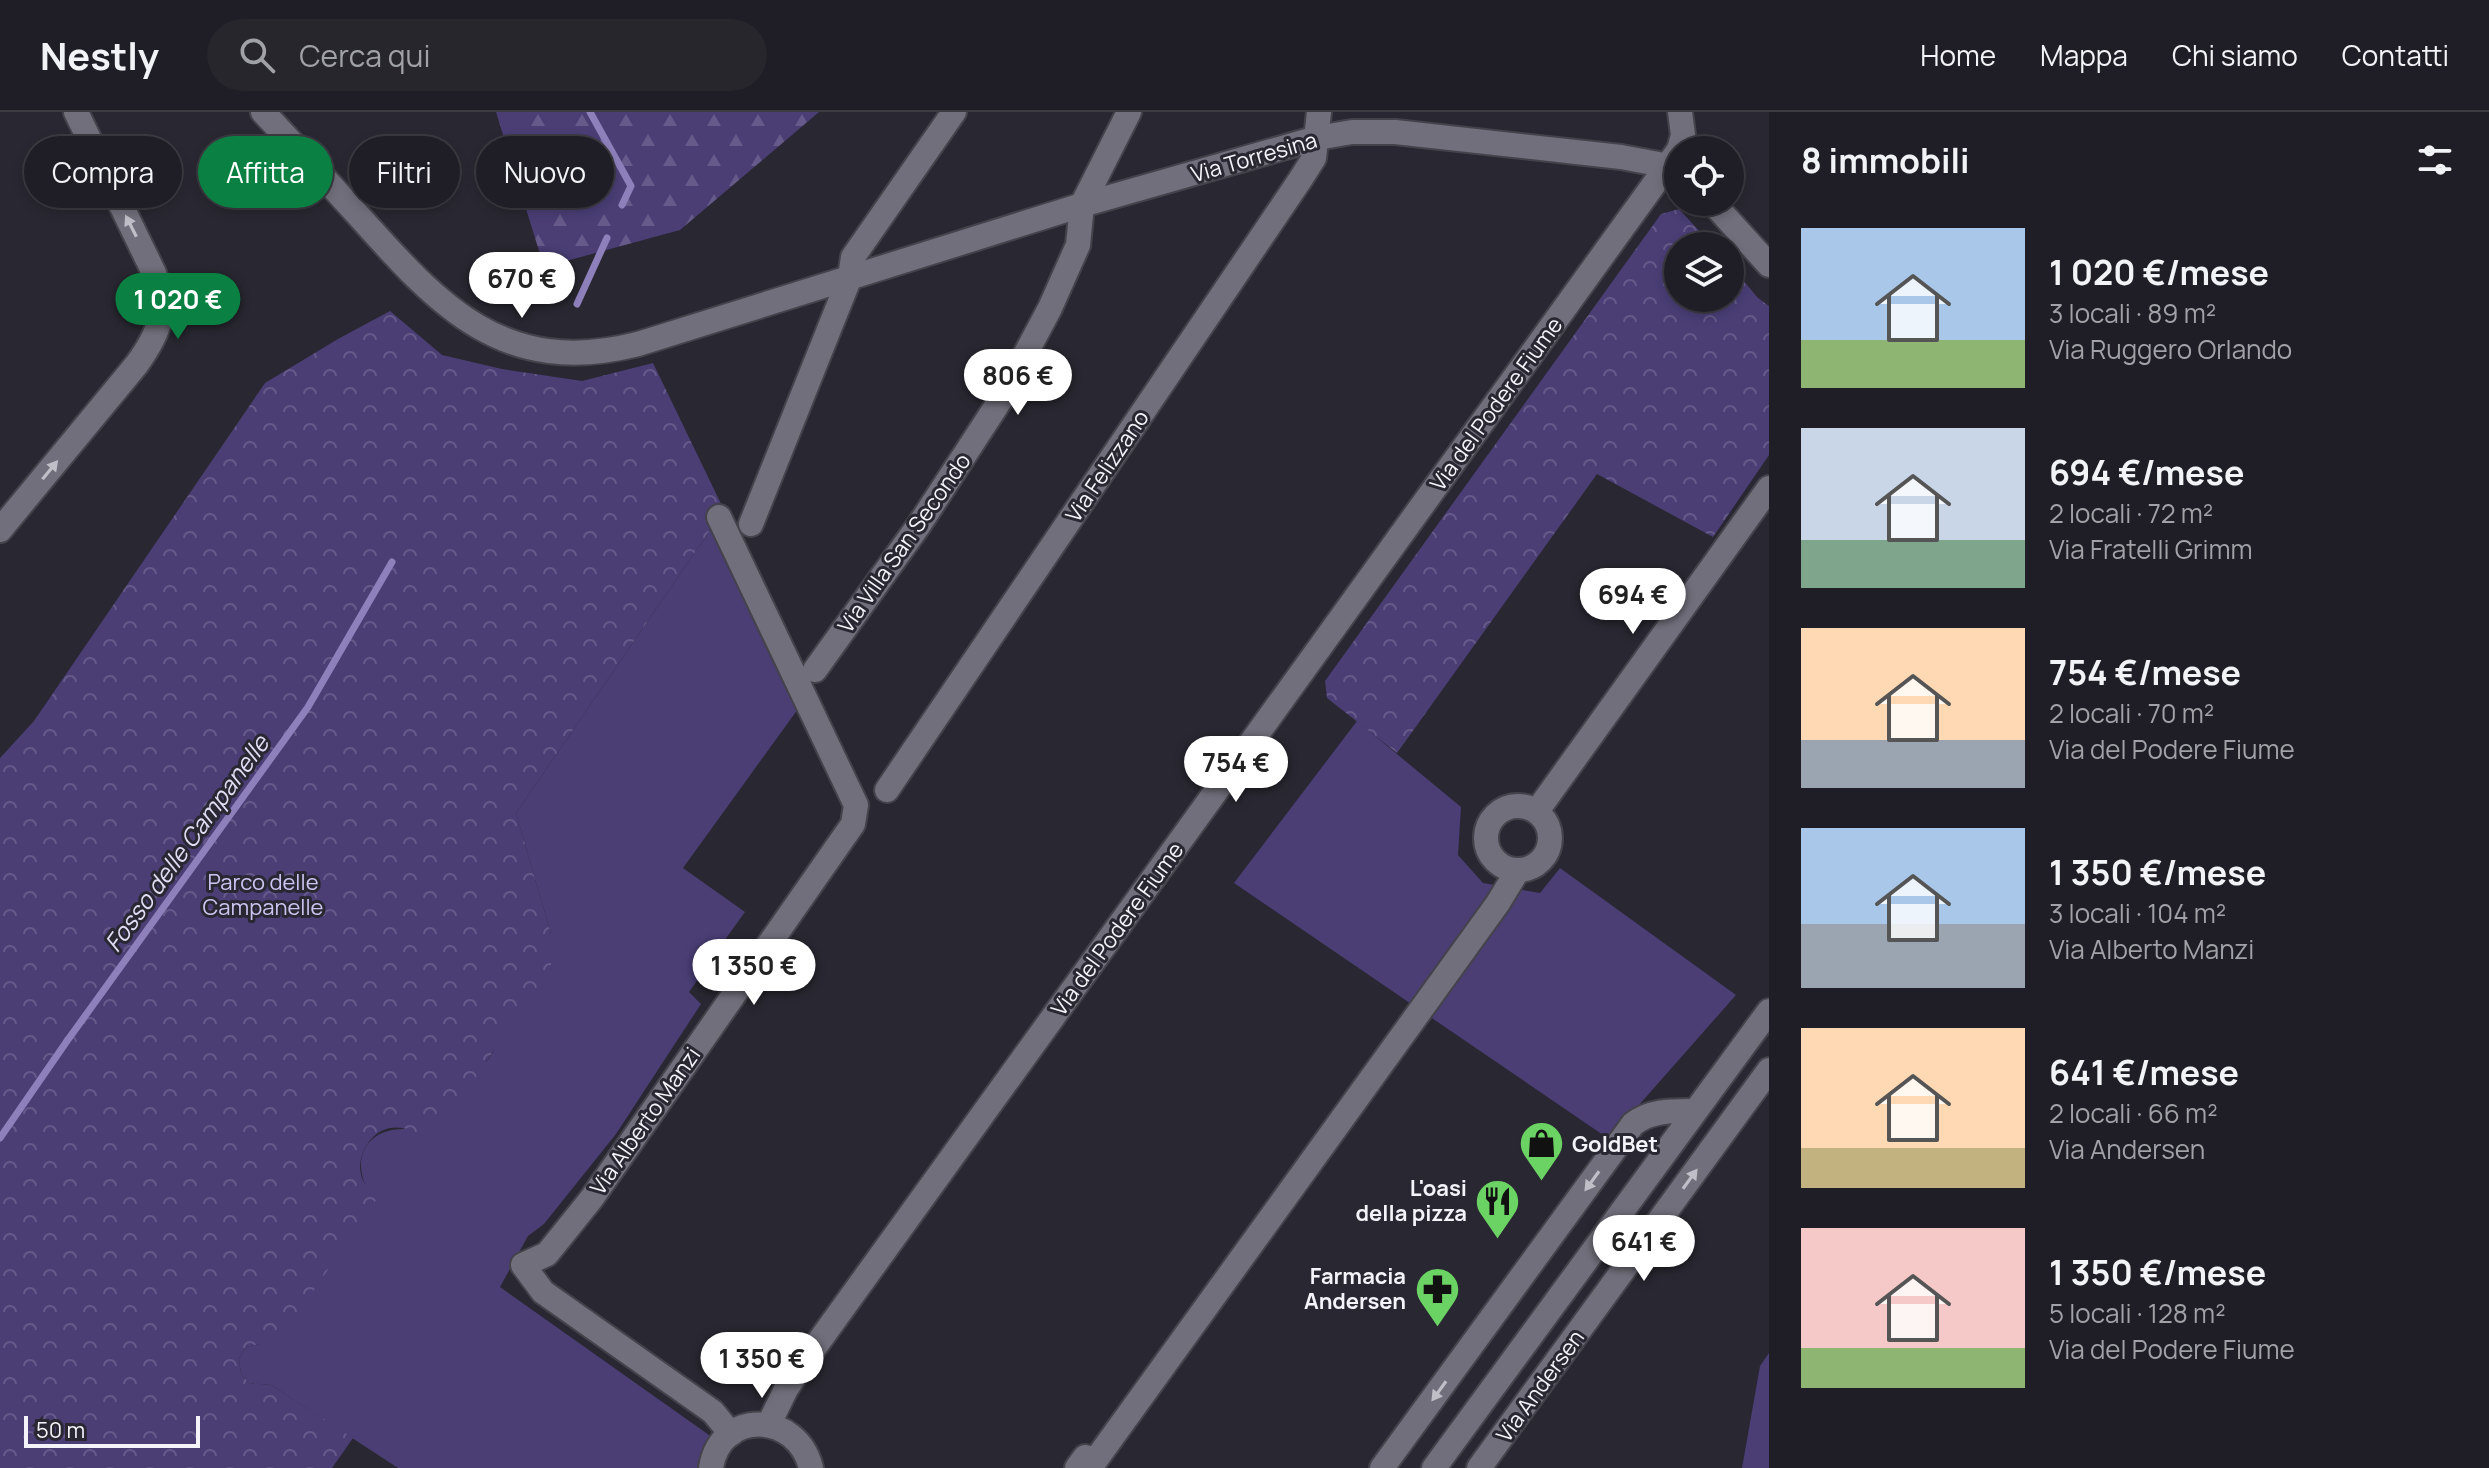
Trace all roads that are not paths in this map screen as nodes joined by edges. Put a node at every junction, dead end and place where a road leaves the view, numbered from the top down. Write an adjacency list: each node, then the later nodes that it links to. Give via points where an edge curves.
1 (76, 112): 18 (street, one-way to 1, via 142,356 160,319 161,292 154,273)
2 (263, 112): 14 (street, Via Torresina, via 436,296 480,328 522,345 610,351)
3 (954, 112): 14 (street, via 853,257)
4 (1129, 112): 11 (street, Via Villa San Secondo)
5 (1319, 112): 8 (street, Via Felizzano)
6 (1680, 112): 7 (street)
7 (1683, 136)
8 (1317, 138): 9 (street, Via Torresina, via 1378,131); 11 (street, Via Torresina); 20 (street, Via Felizzano, via 1314,158 1300,180)
9 (1664, 159)
10 (1664, 177): 26 (street, Via del Podere Fiume, via 807,1358)
11 (1082, 205): 14 (street, Via Torresina); 19 (street, Via Villa San Secondo, via 1078,245 1003,396)
12 (1725, 216): 13 (street)
13 (1769, 265)
14 (850, 277): 17 (street)
15 (1769, 488): 21 (street)
16 (719, 517): 27 (street, Via Alberto Manzi, via 856,805 853,824 592,1198 547,1254 523,1265 543,1292 713,1412)
17 (751, 524)
18 (0, 530)
19 (815, 670)
20 (887, 790)
21 (1537, 811): 22 (street, via 1548,827 1548,847 1537,863); 22 (street, via 1527,806 1505,808 1486,833 1497,863)
22 (1518, 870): 30 (street, via 1095,1461 1085,1457)
23 (1769, 1011): 25 (street, Via Andersen)
24 (1769, 1070): 33 (street, Via Andersen, one-way to 24)
25 (1694, 1111): 31 (street, one-way to 31, via 1648,1115 1626,1132); 32 (street, Via Andersen)
26 (769, 1424): 27 (street); 29 (street, via 796,1438)
27 (731, 1434): 28 (street, via 713,1455)
28 (711, 1468)
29 (811, 1468)
30 (1077, 1468)
31 (1382, 1468)
32 (1434, 1468)
33 (1479, 1468)

